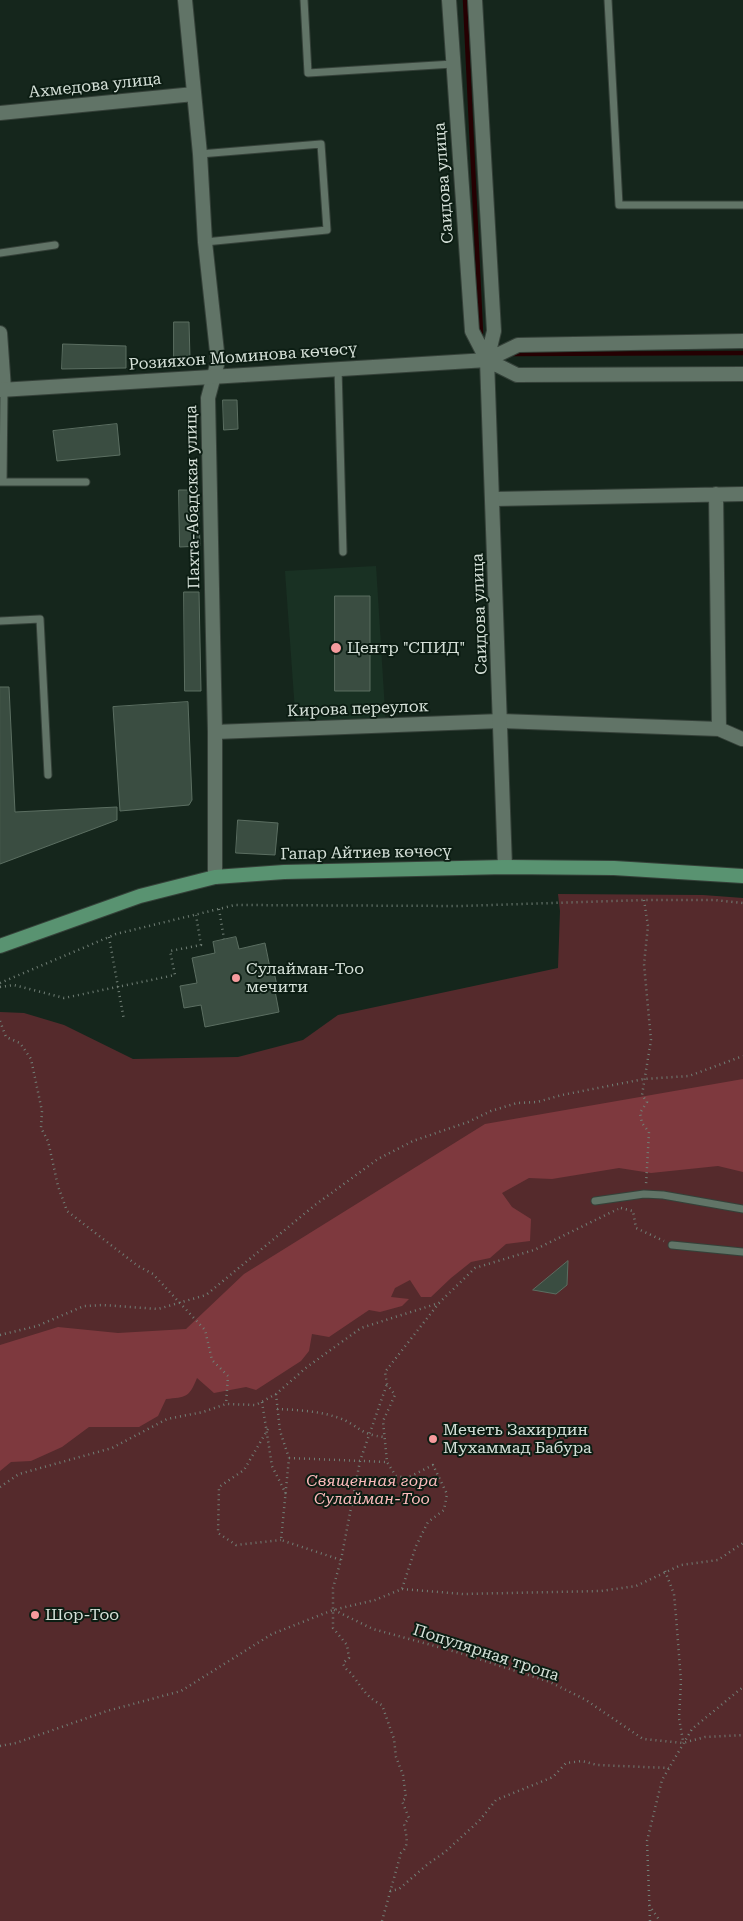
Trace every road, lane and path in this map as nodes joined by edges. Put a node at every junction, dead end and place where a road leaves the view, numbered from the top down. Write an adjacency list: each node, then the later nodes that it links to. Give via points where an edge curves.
1 (185, 0): 7 (street, Пахта-Абадская улица)
2 (304, 0): 6 (lane, via 308,73)
3 (449, 0): 6 (street, Саидова улица)
4 (476, 0): 16 (street, Саидова улица, via 494,331)
5 (608, 0): 10 (lane, via 620,204)
6 (453, 64): 16 (street, Саидова улица, via 472,331)
7 (194, 94): 8 (street, Ахмедова улица); 9 (street, Пахта-Абадская улица)
8 (0, 113)
9 (200, 154): 11 (street, Пахта-Абадская улица); 11 (lane, via 321,144 327,230)
10 (743, 205)
11 (205, 242): 19 (street, Пахта-Абадская улица, via 218,361)
12 (55, 245): 13 (lane)
13 (0, 253)
14 (0, 333): 20 (street)
15 (743, 341): 16 (street, Розияхон Моминова көчөсү, via 518,345)
16 (488, 360): 17 (street, Розияхон Моминова көчөсү); 18 (street, via 517,375); 25 (street, Саидова улица)
17 (338, 368): 19 (street, Розияхон Моминова көчөсү); 26 (lane)
18 (743, 374)
19 (214, 376): 20 (street, Розияхон Моминова көчөсү); 30 (street, Пахта-Абадская улица, via 208,398)
20 (2, 390): 21 (lane)
21 (2, 482): 22 (lane)
22 (86, 482)
23 (716, 494): 24 (street); 25 (street); 29 (street)
24 (743, 494)
25 (494, 499): 28 (street, Саидова улица)
26 (343, 552)
27 (0, 621): 32 (lane, via 40,619)
28 (501, 721): 29 (street, Кирова переулок); 30 (street, Кирова переулок); 33 (street, Саидова улица)
29 (719, 729): 31 (street)
30 (215, 732): 34 (street, Пахта-Абадская улица)
31 (742, 739)
32 (48, 775)
33 (505, 867): 34 (main road, Гапар Айтиев көчөсү); 35 (main road, Гапар Айтиев көчөсү, via 614,868)
34 (215, 876): 42 (main road, Гапар Айтиев көчөсү, via 140,896)
35 (743, 876)
36 (644, 900): 37 (path); 38 (path, via 461,906 235,905); 48 (path, via 648,926 644,964 651,1040)
37 (743, 903)
38 (219, 909): 39 (path); 41 (path)
39 (196, 915): 40 (path); 44 (path, via 202,945 170,951 175,975)
40 (109, 937): 43 (path); 44 (path)
41 (224, 939)
42 (0, 946)
43 (0, 985): 44 (path, via 14,985 64,998)
44 (118, 987): 45 (path)
45 (124, 1020)
46 (0, 1021): 56 (path, via 6,1038 20,1043 31,1058 40,1094 41,1128 48,1141 67,1211 153,1274)
47 (743, 1056): 48 (path, via 689,1076)
48 (644, 1079): 49 (path, via 642,1095 647,1102 640,1113 649,1132 648,1178); 56 (path, via 536,1102 517,1103 413,1141 354,1175 206,1295)
49 (644, 1194): 50 (lane); 53 (lane)
50 (627, 1198): 51 (lane); 52 (path)
51 (595, 1201)
52 (620, 1208): 54 (path, via 633,1211 636,1228); 57 (path, via 534,1250 475,1268)
53 (743, 1209)
54 (672, 1245): 55 (lane)
55 (743, 1252)
56 (178, 1302): 58 (path, via 158,1309 84,1306 37,1326); 62 (path, via 205,1330 212,1360 228,1376)
57 (439, 1303): 59 (path, via 385,1372); 60 (path, via 362,1328 307,1367)
58 (0, 1335)
59 (387, 1384): 65 (path); 66 (path, via 394,1395 383,1421)
60 (276, 1394): 61 (path); 63 (path)
61 (262, 1402): 62 (path, via 256,1405); 64 (path)
62 (226, 1404): 70 (path, via 167,1419 112,1448 19,1474)
63 (277, 1409): 65 (path, via 340,1418); 67 (path)
64 (268, 1429): 71 (path, via 272,1466); 72 (path, via 244,1470 219,1487 218,1533 236,1545)
65 (368, 1436): 66 (path); 68 (path)
66 (385, 1437): 69 (path)
67 (289, 1458): 68 (path); 71 (path)
68 (360, 1461): 69 (path); 74 (path)
69 (387, 1462): 76 (path, via 396,1476 407,1478 433,1465 447,1494 444,1510 428,1522 416,1546)
70 (0, 1487)
71 (286, 1494): 72 (path)
72 (281, 1540): 74 (path)
73 (743, 1543): 75 (path, via 718,1560 681,1565)
74 (341, 1560): 77 (path, via 333,1588)
75 (665, 1571): 76 (path, via 636,1586 601,1591 463,1594); 80 (path, via 674,1594)
76 (402, 1589): 77 (path, via 375,1600)
77 (333, 1610): 80 (path, Популярная тропа, via 374,1629 550,1682 586,1700 643,1739); 81 (path, via 272,1634 181,1691); 83 (path, via 333,1628 347,1645 349,1658 343,1663 345,1669 368,1698 382,1706 403,1775 406,1798 402,1801 409,1818 404,1824 407,1839)
78 (743, 1687): 80 (path, via 692,1728)
79 (743, 1735): 80 (path, Популярная тропа, via 704,1737)
80 (683, 1743): 82 (path)
81 (0, 1746)
82 (668, 1768): 83 (path, via 597,1765 582,1761 566,1763 553,1777 496,1800 479,1821 445,1852 399,1889); 84 (path, via 647,1840)
83 (390, 1891): 85 (path)
84 (648, 1904): 86 (path); 87 (path)
85 (383, 1920)
86 (650, 1921)
87 (660, 1921)

